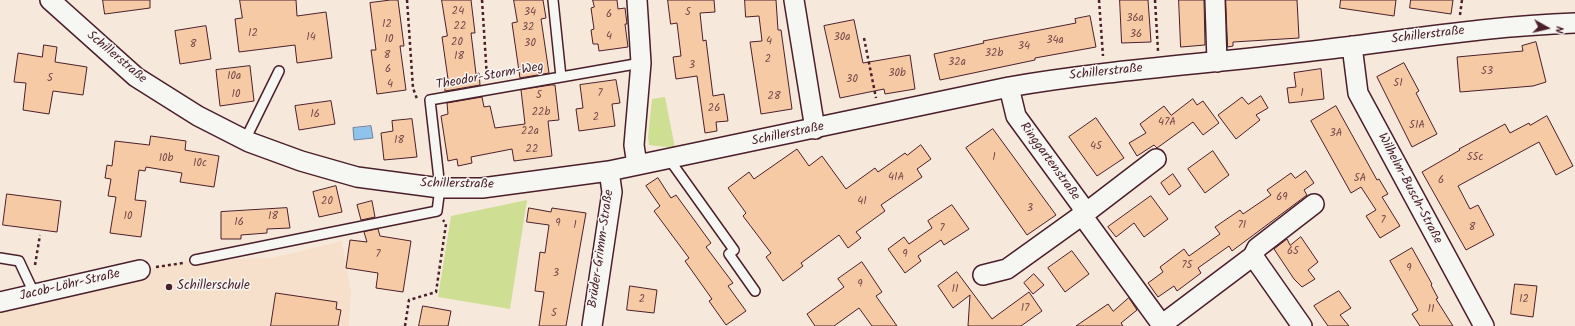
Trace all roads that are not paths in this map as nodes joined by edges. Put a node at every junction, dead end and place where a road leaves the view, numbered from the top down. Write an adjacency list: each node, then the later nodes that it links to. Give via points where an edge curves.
1 (50, 0): 14 (street, Schillerstraße, via 136,77 198,116)
2 (553, 0): 11 (lane)
3 (637, 0): 9 (street)
4 (794, 0): 13 (street)
5 (1215, 0): 8 (street)
6 (1575, 23): 7 (street, Schillerstraße, via 1458,32)
7 (1352, 46): 8 (street, Schillerstraße); 33 (street, Wilhelm-Busch-Straße, via 1358,93)
8 (1218, 62): 12 (street, Schillerstraße, via 1071,76)
9 (641, 63): 11 (lane, Theodor-Storm-Weg); 17 (street, via 634,145)
10 (280, 71): 14 (lane)
11 (561, 77): 19 (lane, Theodor-Storm-Weg, via 430,100)
12 (1009, 87): 13 (street, Schillerstraße); 21 (street, Ringgartenstraße, via 1016,116 1081,205)
13 (815, 129): 15 (street, Schillerstraße)
14 (245, 140): 19 (street, Schillerstraße, via 301,161 357,177)
15 (669, 159): 17 (street, Schillerstraße); 27 (lane, via 734,250 729,254)
16 (1156, 159): 21 (street, Ringgartenstraße)
17 (637, 165): 18 (street, Schillerstraße)
18 (609, 171): 19 (street, Schillerstraße, via 482,188); 30 (street, Brüder-Grimm-Straße, via 612,192)
19 (440, 188): 24 (lane, Theodor-Storm-Weg, via 437,211)
20 (1314, 204): 22 (street, Ringgartenstraße, via 1257,248)
21 (1084, 213): 26 (street, Ringgartenstraße, via 1007,269); 31 (street, Ringgartenstraße, via 1087,222)
22 (1252, 256): 31 (street, Ringgartenstraße); 32 (street)
23 (0, 258): 28 (lane, via 19,261)
24 (195, 260)
25 (140, 270): 28 (street, Jacob-Löhr-Straße)
26 (983, 275)
27 (755, 291)
28 (34, 293): 29 (street, Jacob-Löhr-Straße)
29 (0, 302)
30 (592, 326)
31 (1161, 326)
32 (1302, 326)
33 (1484, 326)

